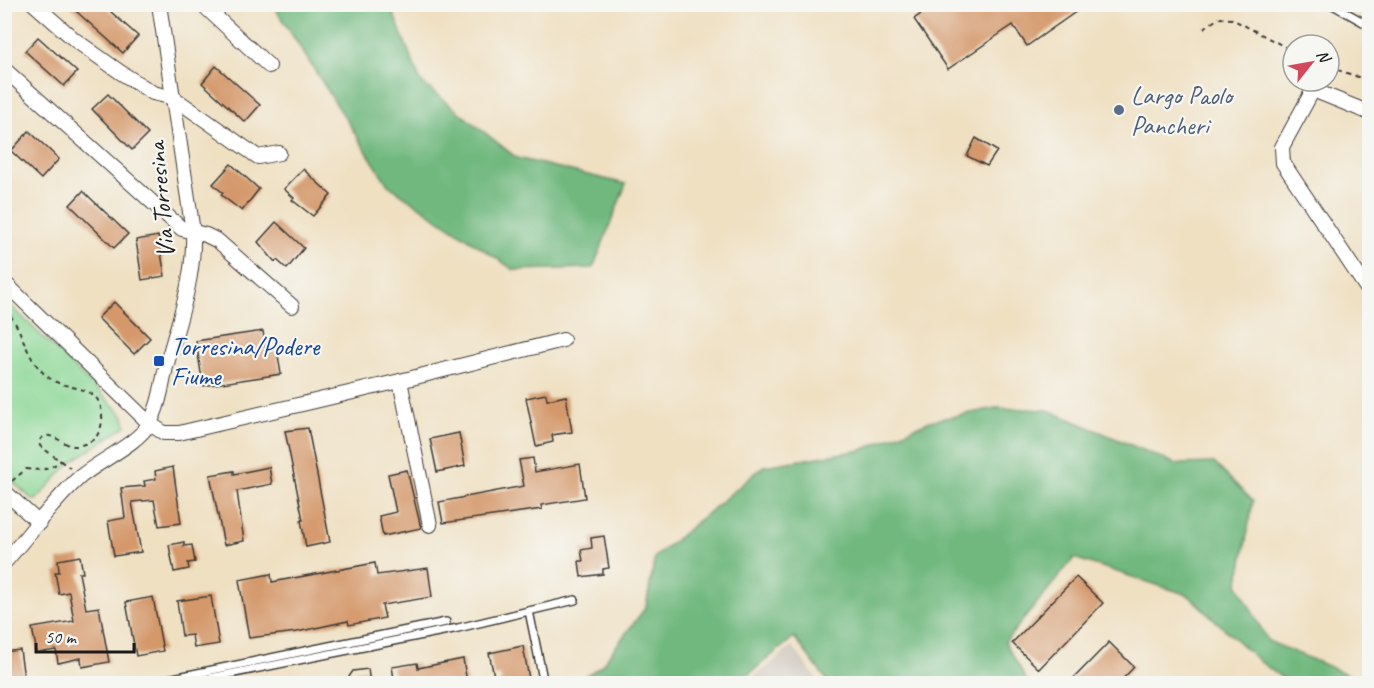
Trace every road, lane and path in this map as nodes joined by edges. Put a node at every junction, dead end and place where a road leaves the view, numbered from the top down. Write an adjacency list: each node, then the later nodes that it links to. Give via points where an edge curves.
1 (34, 4): 12 (street, via 120,72 153,93)
2 (159, 4): 12 (street, Via Torresina)
3 (202, 4): 8 (street)
4 (1331, 4): 5 (lane)
5 (1370, 26)
6 (1204, 28): 7 (path, via 1219,18 1232,18)
7 (1281, 45)
8 (269, 66)
9 (4, 69): 15 (street, via 171,220)
10 (1341, 71): 11 (path)
11 (1370, 81)
12 (174, 98): 14 (street, via 258,156); 15 (street, Via Torresina)
13 (1370, 113): 17 (street, via 1313,90 1282,147 1282,163)
14 (279, 153)
15 (193, 232): 18 (street, via 218,241); 22 (street, Via Torresina, via 192,266)
16 (4, 282): 22 (street)
17 (1370, 293)
18 (292, 306)
19 (4, 309): 23 (path, via 14,318 43,373 53,381 88,390 102,407 99,430 85,444 73,447 50,435 41,438 40,447)
20 (563, 340): 21 (street)
21 (400, 381): 22 (street, via 179,434 164,433); 27 (street)
22 (150, 424): 24 (street)
23 (61, 460): 24 (path); 25 (path, via 43,471 27,469)
24 (80, 478): 26 (street)
25 (4, 490): 26 (street)
26 (39, 523): 28 (street)
27 (430, 525)
28 (4, 563)
29 (575, 600): 30 (lane)
30 (529, 611): 33 (lane); 34 (lane)
31 (446, 622): 32 (lane)
32 (144, 684)
33 (180, 684)
34 (544, 684)

